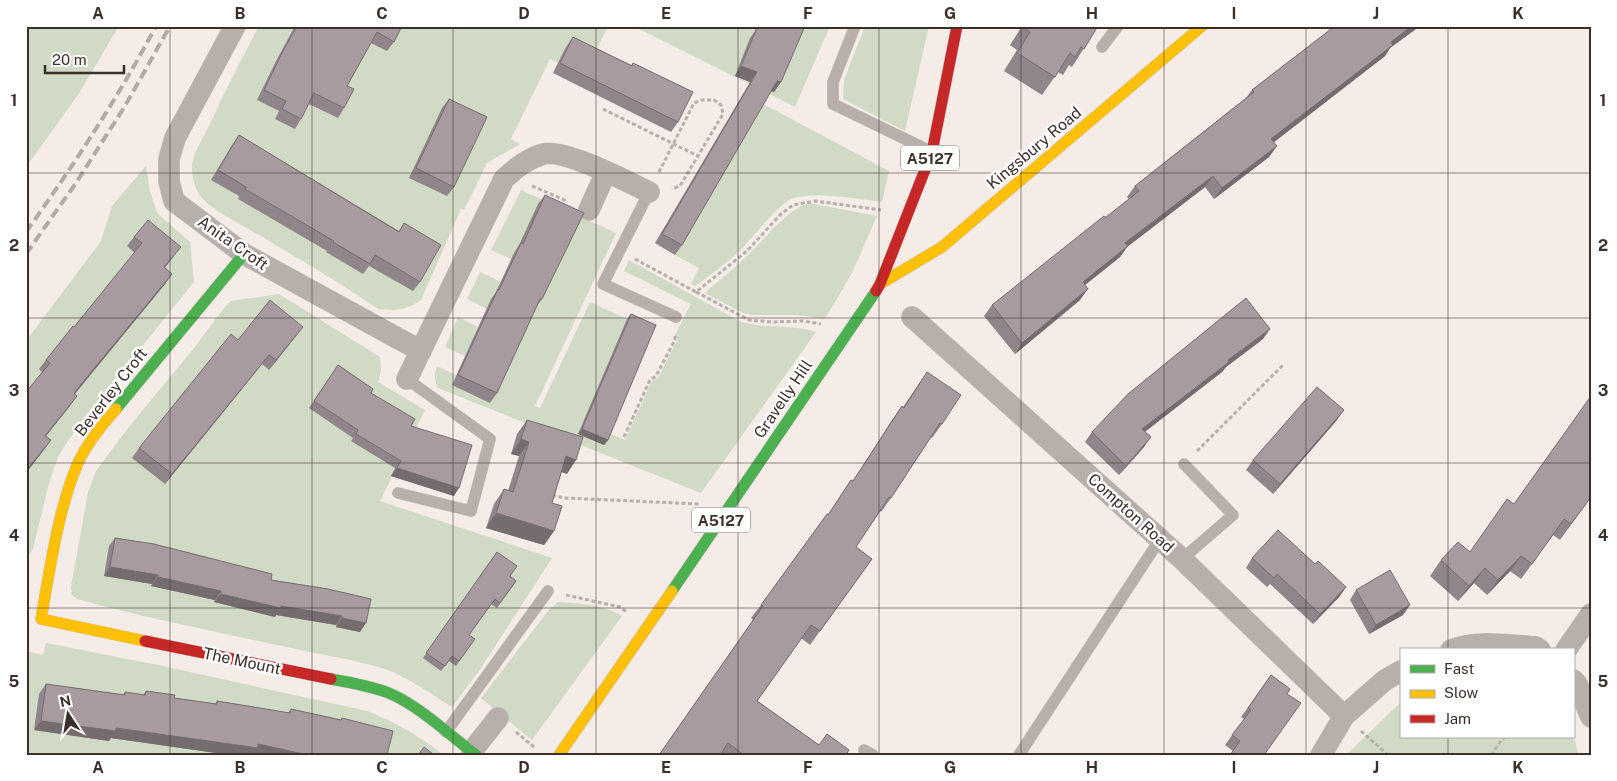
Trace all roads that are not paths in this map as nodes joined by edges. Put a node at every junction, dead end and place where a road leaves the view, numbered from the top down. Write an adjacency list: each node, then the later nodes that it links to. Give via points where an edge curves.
1 (235, 26): 11 (street, Anita Croft, via 174,138 169,159 169,181 174,201)
2 (855, 26): 7 (lane, via 834,82 833,104)
3 (957, 26): 7 (street, Gravelly Hill / A5127)
4 (1118, 26): 6 (lane)
5 (1202, 26): 12 (street, Kingsbury Road, via 942,247)
6 (1102, 46)
7 (932, 152): 12 (street, Gravelly Hill / A5127)
8 (606, 172): 9 (street); 10 (street); 15 (street, via 572,157 545,153 523,163 504,179)
9 (649, 192): 13 (lane, via 603,284)
10 (589, 210)
11 (244, 254): 15 (street, Anita Croft); 21 (street, Beverley Croft, via 100,428 79,461 66,496)
12 (880, 284): 34 (street, Gravelly Hill / A5127)
13 (676, 316)
14 (912, 317): 19 (street, Compton Road)
15 (421, 351): 16 (street)
16 (407, 378): 18 (lane, via 490,439 471,511)
17 (1184, 464): 20 (lane, via 1233,514)
18 (398, 493)
19 (1160, 539): 20 (street, Compton Road); 35 (lane)
20 (1182, 559): 29 (street, Compton Road)
21 (49, 573): 32 (street, The Mount, via 41,620 366,686 411,705)
22 (548, 591): 32 (lane)
23 (1591, 614): 26 (street)
24 (1456, 648): 25 (street, via 1494,644)
25 (1537, 648)
26 (1567, 648)
27 (1400, 672): 29 (street, via 1385,680)
28 (1574, 681): 30 (street)
29 (1344, 716): 36 (street)
30 (1591, 717)
31 (498, 718): 33 (street, The Mount)
32 (446, 732): 33 (street, The Mount)
33 (474, 753)
34 (559, 755)
35 (1019, 755)
36 (1321, 755)

